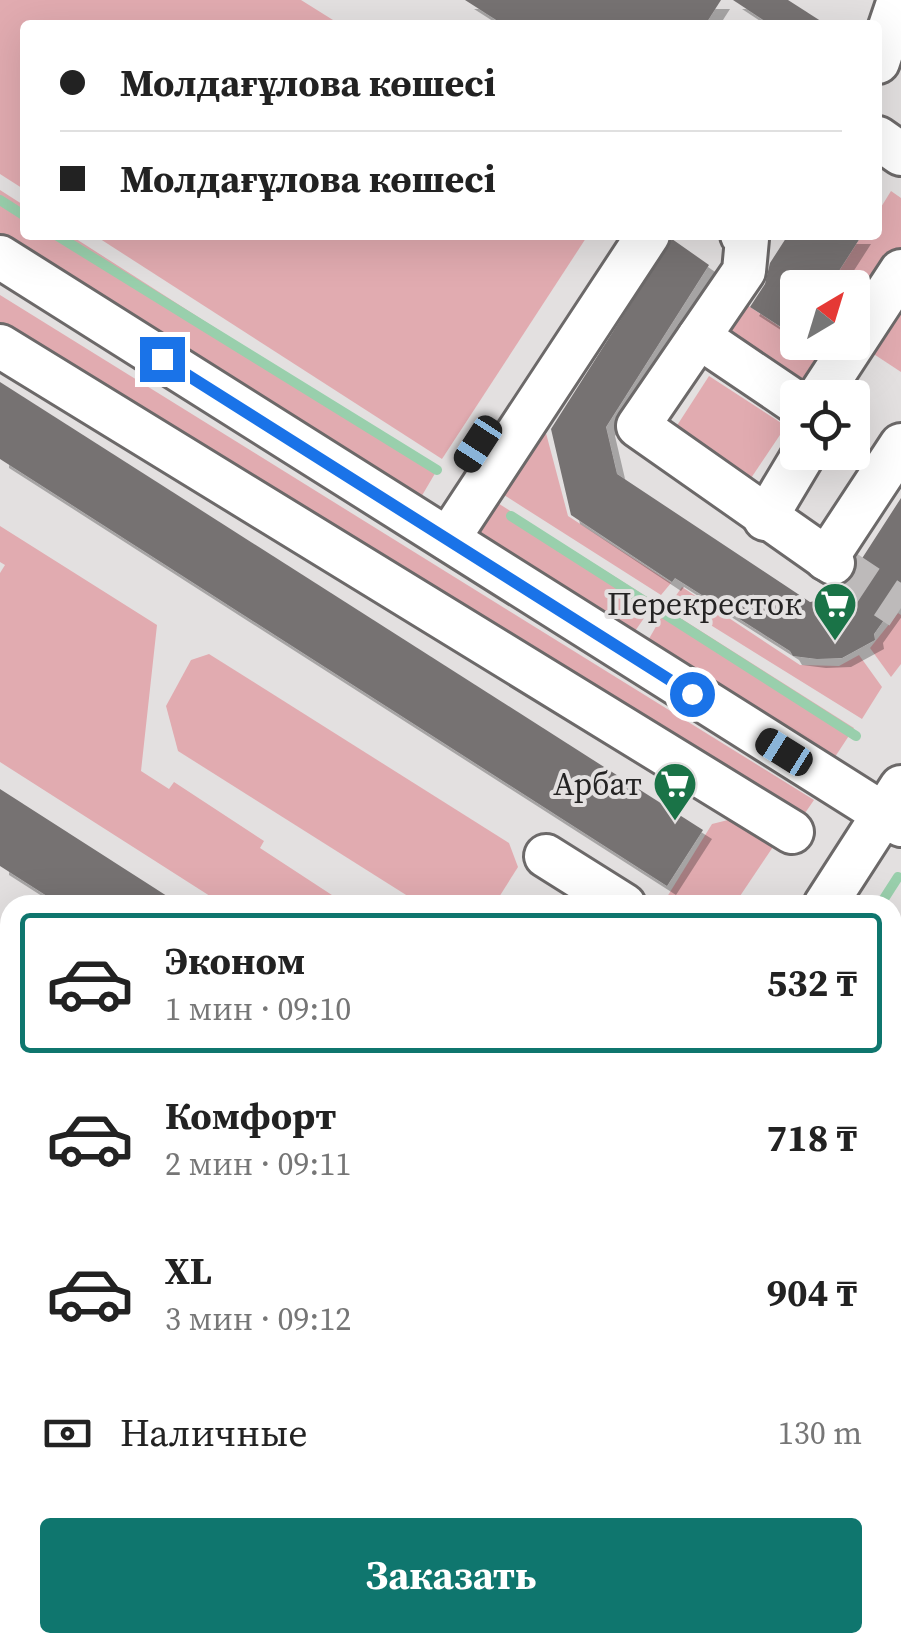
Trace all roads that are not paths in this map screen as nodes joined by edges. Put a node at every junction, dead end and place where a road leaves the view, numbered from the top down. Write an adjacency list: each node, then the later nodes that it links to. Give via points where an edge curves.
1 (900, 0): 2 (street)
2 (882, 51)
3 (610, 240): 15 (street)
4 (644, 240): 15 (street)
5 (747, 240): 8 (street, via 744,272)
6 (0, 256): 15 (street)
7 (901, 271): 10 (street)
8 (700, 337): 11 (street); 14 (street, via 638,426)
9 (0, 346): 17 (street)
10 (830, 380)
11 (780, 392)
12 (901, 445): 14 (street, via 829,561)
13 (794, 470): 14 (street)
14 (765, 518)
15 (437, 533): 16 (street)
16 (895, 809): 20 (street)
17 (792, 832)
18 (546, 856): 19 (street)
19 (608, 895)
20 (832, 895)

